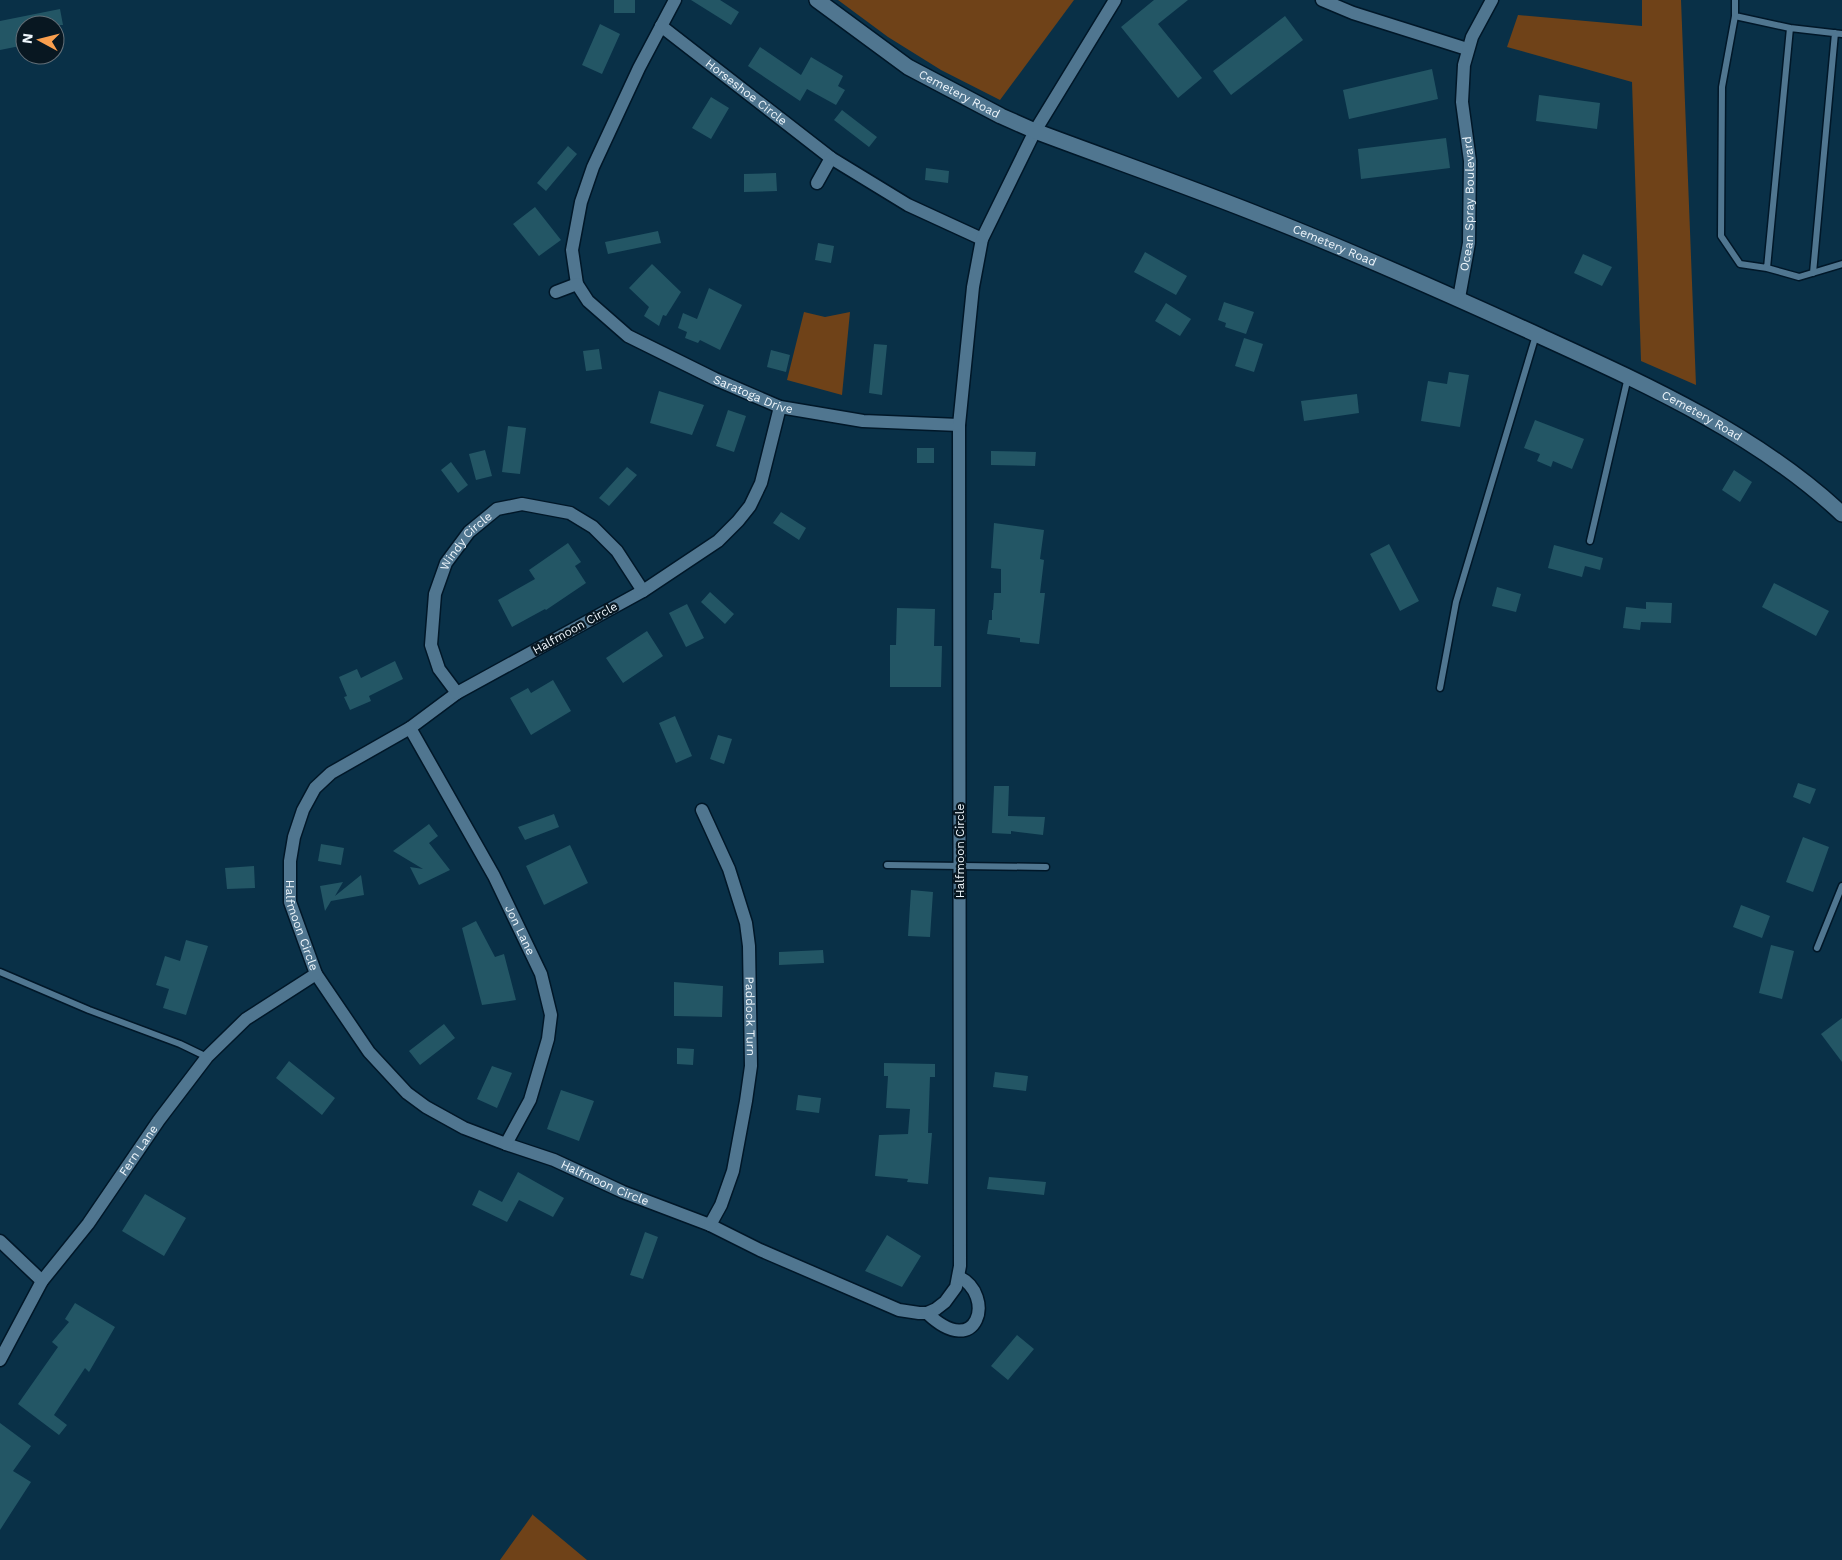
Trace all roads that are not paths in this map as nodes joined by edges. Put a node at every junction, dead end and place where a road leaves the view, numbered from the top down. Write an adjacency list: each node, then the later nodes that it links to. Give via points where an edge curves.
1 (675, 0): 8 (street, Saratoga Drive)
2 (817, 0): 13 (street, Cemetery Road, via 908,67)
3 (1115, 0): 13 (street)
4 (1322, 0): 12 (street)
5 (1492, 0): 12 (street, Ocean Spray Boulevard)
6 (1734, 0): 7 (lane)
7 (1735, 16): 9 (lane); 18 (lane, via 1722,87 1721,236 1740,264)
8 (661, 26): 14 (street, Horseshoe Circle); 20 (street, Saratoga Drive, via 593,167 580,202 572,250)
9 (1790, 28): 10 (lane); 18 (lane)
10 (1834, 33): 11 (lane); 19 (lane)
11 (1842, 34)
12 (1468, 49): 22 (street, Ocean Spray Boulevard, via 1462,102 1470,161 1469,243)
13 (1034, 131): 16 (street); 22 (street, Cemetery Road, via 1267,218)
14 (831, 158): 15 (street); 16 (street, Horseshoe Circle, via 908,205)
15 (817, 183)
16 (982, 239): 26 (street, via 973,287)
17 (1842, 264): 19 (lane)
18 (1767, 268): 19 (lane, via 1799,277)
19 (1813, 273)
20 (577, 284): 21 (street); 25 (street, Saratoga Drive, via 588,300 628,336)
21 (556, 292)
22 (1459, 298): 23 (street, Cemetery Road)
23 (1536, 334): 24 (street, Cemetery Road); 30 (lane, via 1456,602)
24 (1628, 376): 27 (street, Cemetery Road, via 1748,442); 28 (lane)
25 (780, 407): 26 (street, Saratoga Drive, via 863,422); 29 (street, Halfmoon Circle, via 761,482 750,506 718,541)
26 (959, 425): 35 (street, Halfmoon Circle)
27 (1842, 514)
28 (1590, 541)
29 (643, 591): 31 (street, Halfmoon Circle); 31 (street, Windy Circle, via 617,551 593,528 570,513 522,504 497,509 469,532 446,564 435,594 431,645 439,669)
30 (1440, 688)
31 (457, 693): 32 (street, Halfmoon Circle)
32 (410, 728): 40 (street, Halfmoon Circle, via 331,773 315,788 303,810 290,861 290,902); 42 (street, Jon Lane, via 494,876 541,974 551,1014 548,1039 530,1100)
33 (702, 810): 43 (street, Paddock Turn, via 730,869 750,946 751,1066 746,1101 733,1171)
34 (887, 865): 35 (lane)
35 (960, 866): 36 (lane); 45 (street, Halfmoon Circle)
36 (1046, 866)
37 (1842, 886): 38 (lane)
38 (1818, 948)
39 (0, 972): 41 (lane)
40 (316, 974): 41 (street, Fern Lane, via 246,1019); 42 (street, Halfmoon Circle, via 369,1052 407,1093 464,1128)
41 (207, 1057): 46 (street, Fern Lane, via 159,1120 88,1224)
42 (506, 1144): 43 (street, Halfmoon Circle, via 554,1160 623,1192)
43 (710, 1225): 47 (street, Halfmoon Circle, via 878,1302 899,1310)
44 (0, 1241): 46 (street)
45 (959, 1277): 47 (street, Halfmoon Circle, via 945,1302); 47 (street, via 970,1285 976,1296 978,1315 971,1328 965,1331 944,1327)
46 (42, 1281): 48 (street, Fern Lane)
47 (928, 1313)
48 (0, 1360)

